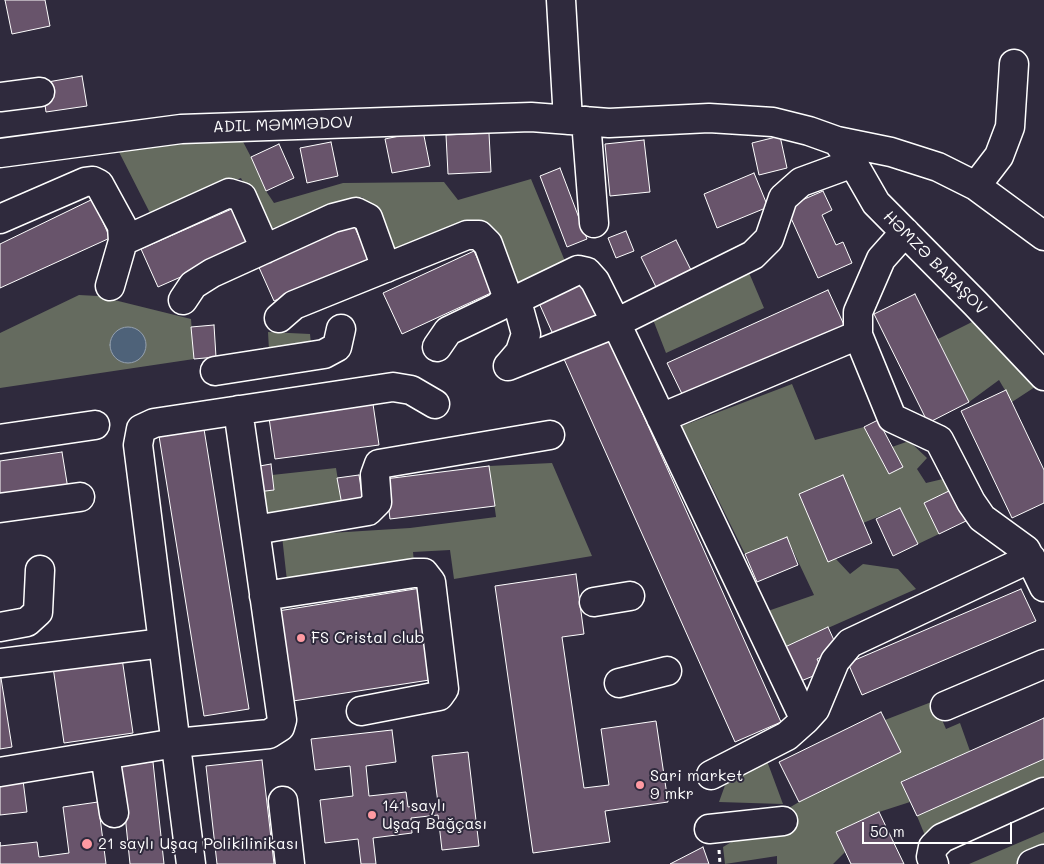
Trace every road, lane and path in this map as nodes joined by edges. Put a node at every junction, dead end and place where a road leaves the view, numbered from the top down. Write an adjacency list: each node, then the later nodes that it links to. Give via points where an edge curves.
1 (561, 0): 5 (street)
2 (1014, 64): 9 (street, via 1010,127 999,156)
3 (40, 92): 4 (street)
4 (0, 97)
5 (577, 121): 6 (street, via 743,119 773,122); 7 (street, ADIL MƏMMƏDOV, via 531,117 181,129); 11 (street)
6 (837, 141): 8 (street, HƏMZƏ BABAŞOV); 9 (street, via 891,152 938,167)
7 (0, 153)
8 (853, 163): 12 (street, HƏMZƏ BABAŞOV, via 876,203); 27 (street, via 801,182 783,198 769,239 753,255 616,323)
9 (976, 186): 13 (street)
10 (0, 219): 14 (street, via 93,181 99,184 122,226)
11 (594, 223)
12 (905, 232): 21 (street, via 881,259 858,312); 24 (street, HƏMZƏ BABAŞOV)
13 (1044, 236)
14 (123, 241): 15 (street, via 229,193 242,196); 17 (street)
15 (265, 249): 16 (street, via 333,218 356,212 368,218); 18 (street, via 212,273 193,285)
16 (386, 268): 19 (street, via 294,305); 22 (street, via 467,235 479,235 488,244 506,293 505,300 498,307 448,331)
17 (110, 286)
18 (183, 300)
19 (279, 318)
20 (341, 329): 23 (street, via 337,347 324,354)
21 (858, 335): 27 (street); 34 (street, via 892,418 939,440 982,518 1026,550)
22 (437, 348)
23 (216, 371)
24 (1044, 376)
25 (435, 404): 26 (street, via 411,390 393,387)
26 (238, 410): 33 (street); 41 (street, via 154,423 141,429 138,445)
27 (662, 418): 48 (street)
28 (95, 425): 30 (street)
29 (550, 435): 33 (street, via 379,464 375,475 376,502 368,511)
30 (0, 438)
31 (80, 497): 32 (street)
32 (0, 508)
33 (255, 530): 37 (street)
34 (1031, 558): 36 (street); 48 (street, via 850,643 835,661 815,710)
35 (40, 570): 40 (street, via 38,612 27,622)
36 (1044, 587)
37 (264, 596): 47 (street, via 424,573 431,582 444,688 439,696); 49 (street, via 282,720 280,727 269,734)
38 (630, 596): 39 (street)
39 (594, 602)
40 (0, 627)
41 (163, 643): 42 (street); 49 (street)
42 (0, 664)
43 (1044, 664): 46 (street)
44 (667, 671): 45 (street)
45 (619, 683)
46 (945, 706)
47 (362, 711)
48 (805, 720): 52 (street, via 788,736)
49 (176, 743): 50 (street); 59 (street)
50 (105, 755): 51 (street); 55 (street)
51 (0, 772)
52 (711, 775)
53 (1044, 792): 61 (street, via 942,838 933,847 931,857)
54 (283, 801): 60 (street)
55 (114, 813)
56 (783, 821): 57 (street)
57 (709, 829)
58 (1044, 859): 62 (street)
59 (192, 864)
60 (290, 864)
61 (934, 864)
62 (1032, 864)

